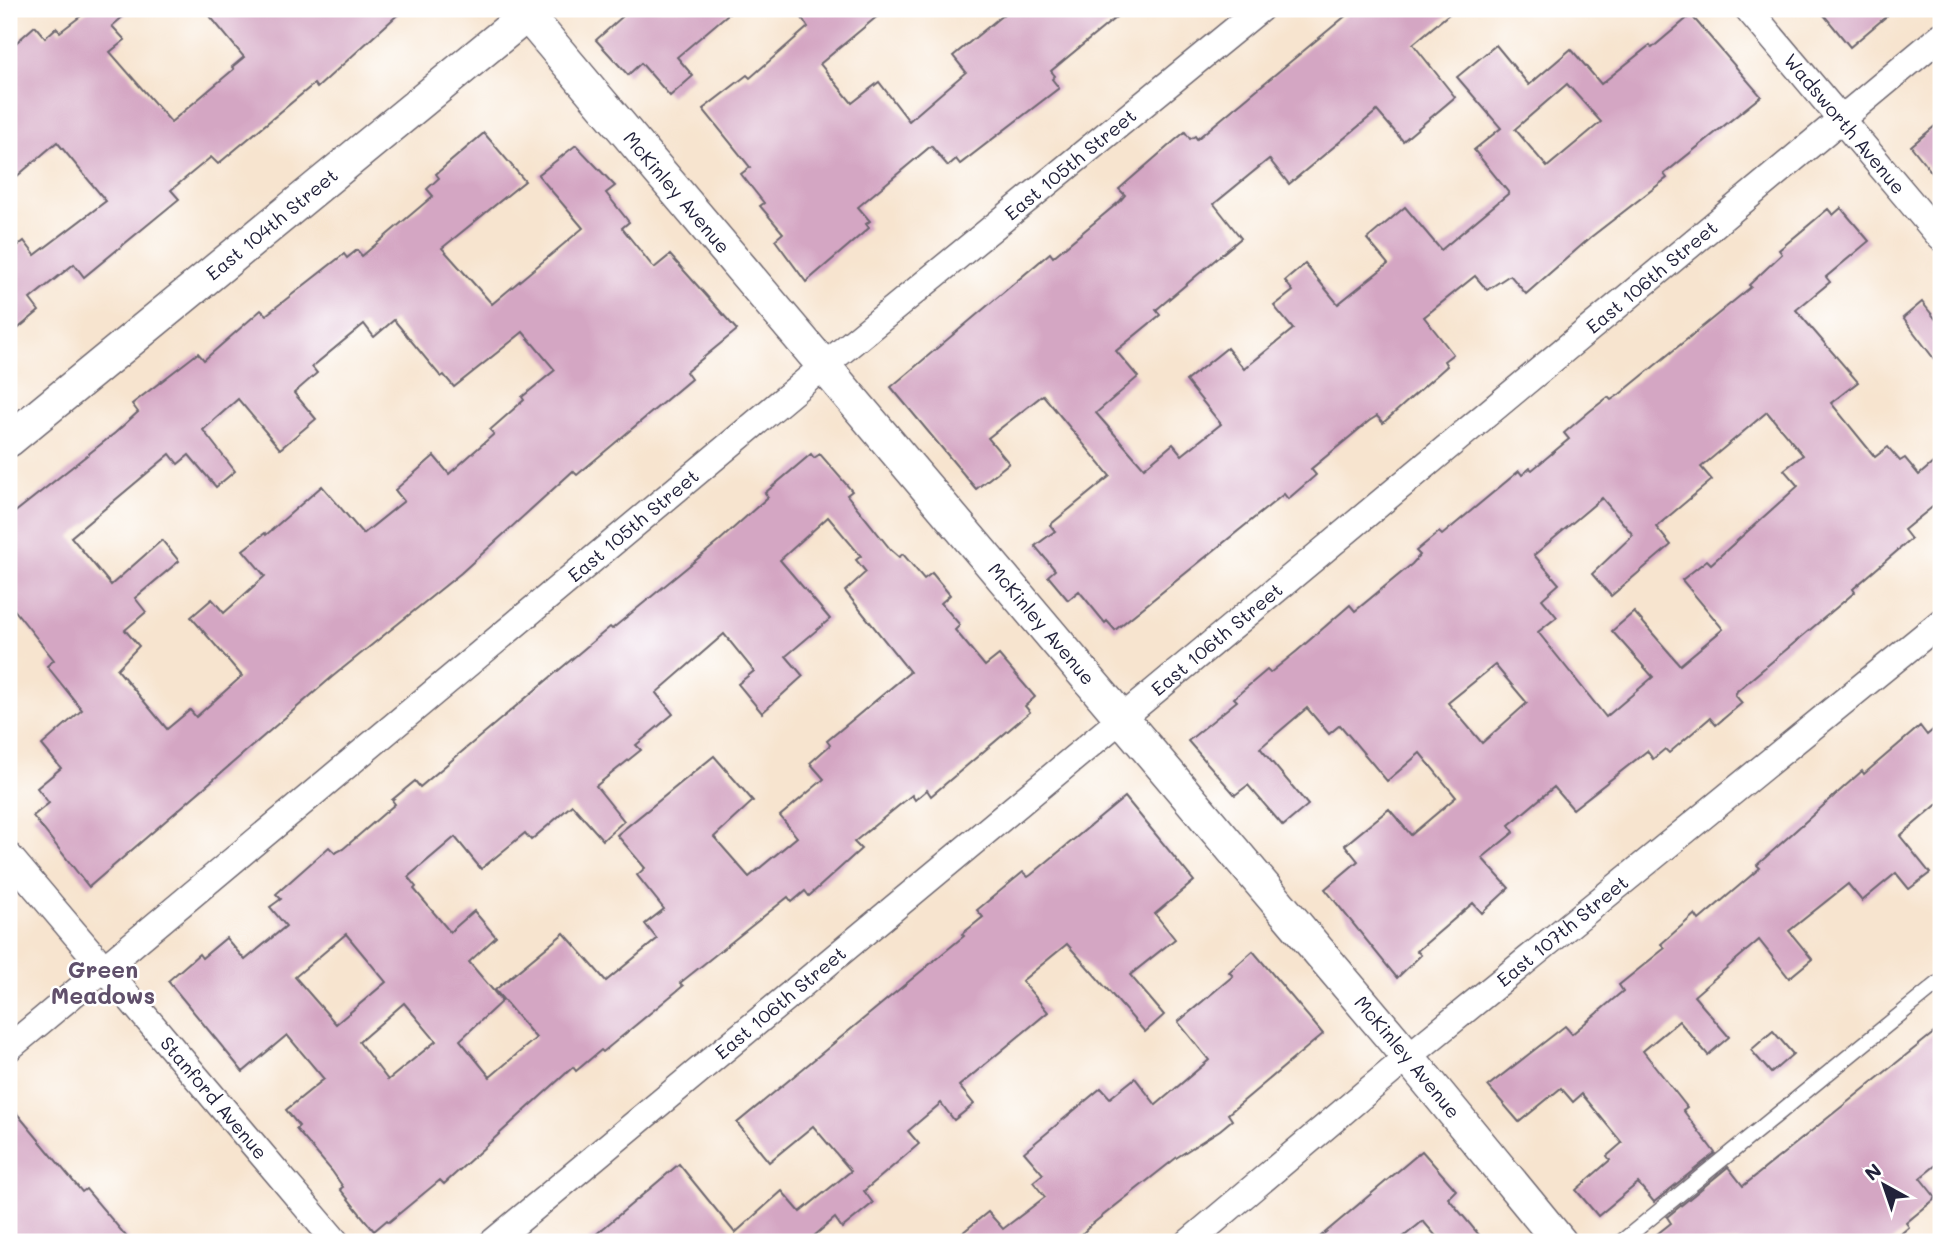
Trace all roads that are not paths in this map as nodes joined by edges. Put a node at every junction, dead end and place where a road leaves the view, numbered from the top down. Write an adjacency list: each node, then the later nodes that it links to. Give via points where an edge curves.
1 (1260, 9): 7 (street, East 105th Street)
2 (1748, 9): 5 (street, Wadsworth Avenue)
3 (528, 11): 7 (street, McKinley Avenue); 8 (street, East 104th Street)
4 (1941, 36): 5 (street, East 106th Street)
5 (1841, 119): 6 (street, Wadsworth Avenue); 10 (street, East 106th Street)
6 (1941, 238)
7 (825, 365): 10 (street, McKinley Avenue); 12 (street, East 105th Street)
8 (9, 440)
9 (1941, 622): 15 (street, East 107th Street)
10 (1120, 720): 15 (street, McKinley Avenue); 17 (street, East 106th Street)
11 (9, 856): 12 (street, Stanford Avenue)
12 (104, 968): 14 (street, East 105th Street); 16 (street, Stanford Avenue)
13 (1941, 981): 20 (lane)
14 (9, 1048)
15 (1408, 1057): 18 (street, East 107th Street); 19 (street, McKinley Avenue)
16 (336, 1242)
17 (493, 1242)
18 (1189, 1242)
19 (1560, 1242)
20 (1621, 1242)

